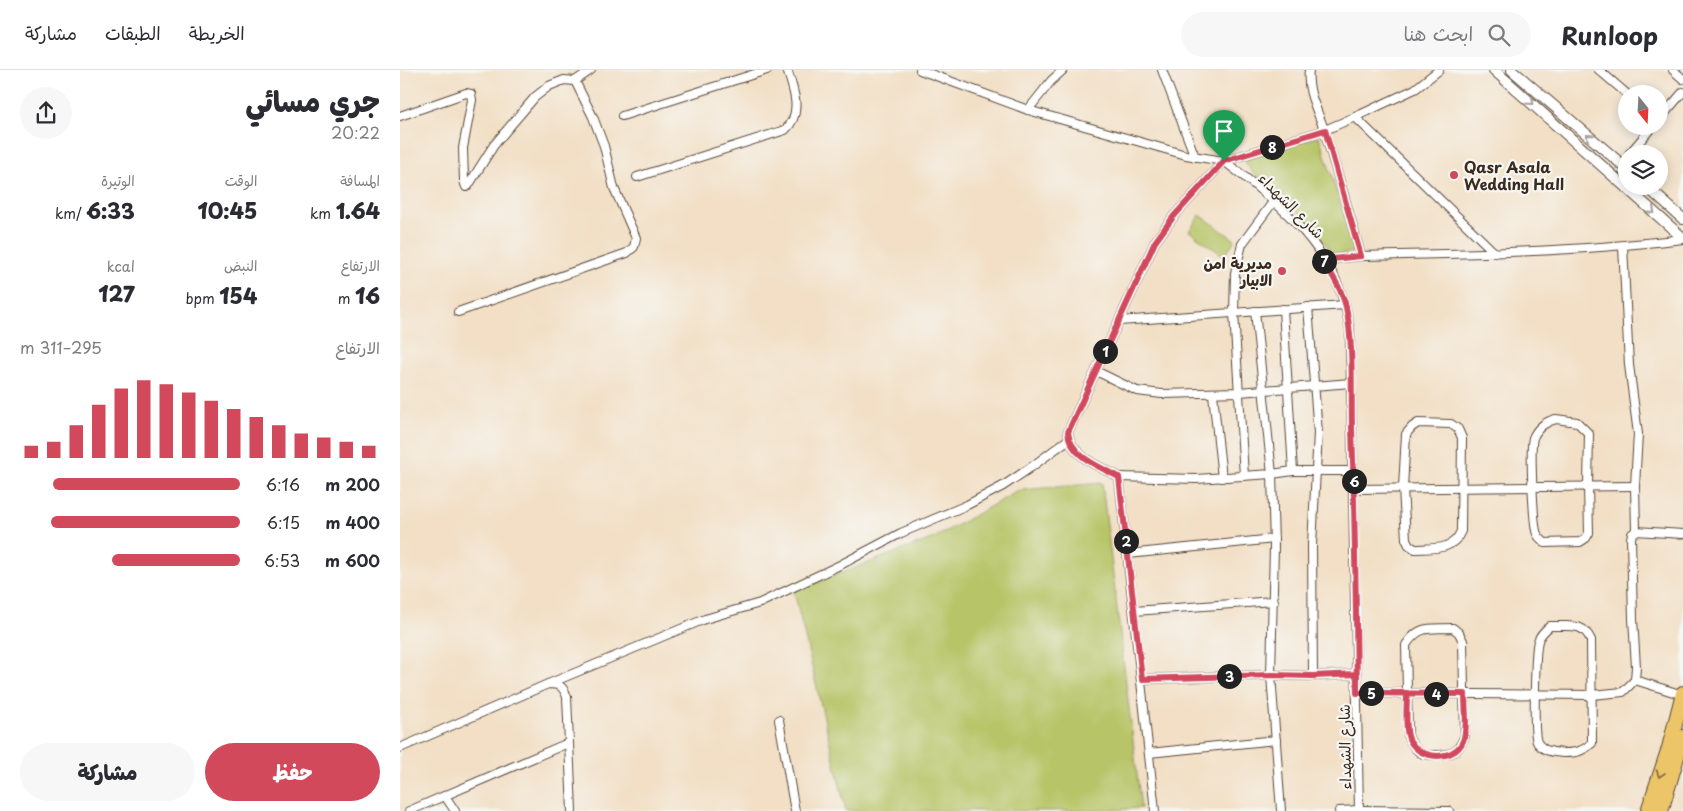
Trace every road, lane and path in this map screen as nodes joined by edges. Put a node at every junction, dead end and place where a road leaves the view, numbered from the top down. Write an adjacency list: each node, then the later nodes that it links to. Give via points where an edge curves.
1 (591, 70): 14 (street)
2 (767, 70): 20 (street)
3 (787, 70): 28 (street, via 795,96 795,112 785,130)
4 (920, 70): 17 (street)
5 (1062, 70): 17 (street)
6 (1162, 70): 26 (street)
7 (1309, 70): 22 (street, via 1310,92)
8 (1439, 70): 21 (street, via 1415,89)
9 (1494, 70): 32 (street, one-way to 32)
10 (1512, 70): 25 (street, one-way to 10)
11 (1599, 70): 15 (street)
12 (1673, 70): 13 (street)
13 (1683, 79)
14 (575, 81): 19 (street, via 564,80 549,86 535,98 494,145 466,187 463,148 472,100 470,94); 42 (street, via 604,146 614,188 636,238 634,247 627,253)
15 (1618, 86)
16 (1683, 92): 18 (street)
17 (1028, 110): 26 (street)
18 (1668, 110)
19 (400, 116)
20 (622, 116)
21 (1356, 118): 22 (street); 35 (street)
22 (1325, 130): 27 (street); 36 (street)
23 (1646, 135): 24 (street)
24 (1637, 145)
25 (1618, 154)
26 (1195, 157): 27 (street)
27 (1224, 161): 30 (street, شارع الشهداء); 44 (street, via 1155,242)
28 (637, 177)
29 (1656, 195): 31 (street)
30 (1273, 202): 37 (street, شارع الشهداء, via 1311,240); 43 (street, via 1242,244 1236,273)
31 (1683, 218): 32 (street)
32 (1672, 229): 33 (street)
33 (1683, 238): 34 (street)
34 (1623, 246): 35 (street); 61 (street, via 1638,434)
35 (1494, 253): 36 (street)
36 (1361, 256): 37 (street)
37 (1323, 260): 38 (street, شارع الشهداء)
38 (1345, 305): 39 (street); 46 (street, شارع الشهداء, via 1350,331)
39 (1308, 307): 40 (street); 47 (street)
40 (1283, 309): 41 (street); 48 (street)
41 (1255, 311): 43 (street); 49 (street)
42 (458, 312)
43 (1234, 313): 44 (street); 50 (street)
44 (1119, 321): 45 (street)
45 (1096, 371): 51 (street, via 1137,391); 52 (street, via 1068,432)
46 (1351, 383): 47 (street); 54 (street, شارع الشهداء)
47 (1315, 385): 48 (street); 53 (street)
48 (1288, 388): 49 (street); 55 (street)
49 (1262, 391): 50 (street); 56 (street)
50 (1239, 392): 51 (street); 57 (street)
51 (1213, 394): 59 (street)
52 (1069, 439): 58 (street, via 1081,456); 77 (street, via 1003,486 760,603 706,619)
53 (1317, 470): 54 (street); 55 (street); 74 (street, via 1312,545)
54 (1354, 470): 65 (street, شارع الشهداء)
55 (1293, 471): 56 (street)
56 (1272, 474): 57 (street); 68 (street)
57 (1244, 476): 59 (street)
58 (1119, 477): 59 (street); 69 (street)
59 (1222, 478)
60 (1588, 486): 61 (street); 62 (street); 62 (street, via 1589,533 1580,542 1554,543 1545,543 1536,533); 62 (street, via 1589,434 1577,422 1556,419 1543,425 1532,440)
61 (1635, 486): 66 (street)
62 (1532, 487): 64 (street)
63 (1403, 488): 64 (street); 64 (street, via 1406,539 1415,549 1444,548 1458,538 1461,531); 64 (street, via 1406,434 1418,423 1451,424 1458,429 1462,438); 65 (street)
64 (1461, 488)
65 (1354, 489): 72 (street, شارع الشهداء)
66 (1636, 531): 67 (street); 76 (street, via 1631,538)
67 (1683, 534)
68 (1274, 539): 69 (street); 70 (street)
69 (1128, 554): 71 (street)
70 (1274, 601): 71 (street); 73 (street)
71 (1134, 612): 75 (street)
72 (1357, 674): 74 (street); 78 (street, شارع الشهداء)
73 (1272, 675): 74 (street); 75 (street); 86 (street)
74 (1313, 676)
75 (1142, 679): 89 (street)
76 (1635, 680): 82 (street); 83 (street, via 1624,692)
77 (548, 684): 87 (street, via 564,688); 88 (street)
78 (1357, 693): 79 (street); 91 (street, شارع الشهداء)
79 (1407, 693): 80 (street); 80 (street, via 1408,736 1412,745 1424,755 1447,755 1459,748 1465,735); 80 (street, via 1406,646 1412,636 1420,629 1453,628 1463,641)
80 (1465, 694): 81 (street)
81 (1535, 694): 83 (street); 83 (street, via 1535,735 1541,747 1551,752 1578,753 1592,743); 83 (street, via 1538,641 1550,626 1581,627 1587,632 1591,640)
82 (1683, 694): 101 (highway, one-way to 101)
83 (1592, 695)
84 (780, 720): 95 (street)
85 (1683, 737): 102 (highway)
86 (1276, 740): 89 (street); 97 (street)
87 (568, 743): 90 (street); 94 (street)
88 (400, 748)
89 (1149, 752): 96 (street)
90 (445, 796): 92 (street); 93 (street)
91 (1359, 810): 98 (street); 99 (street)
92 (409, 811)
93 (455, 811)
94 (572, 811)
95 (795, 811)
96 (1156, 811)
97 (1281, 811)
98 (1339, 811)
99 (1390, 811): 100 (street)
100 (1449, 811)
101 (1648, 811)
102 (1662, 811)

